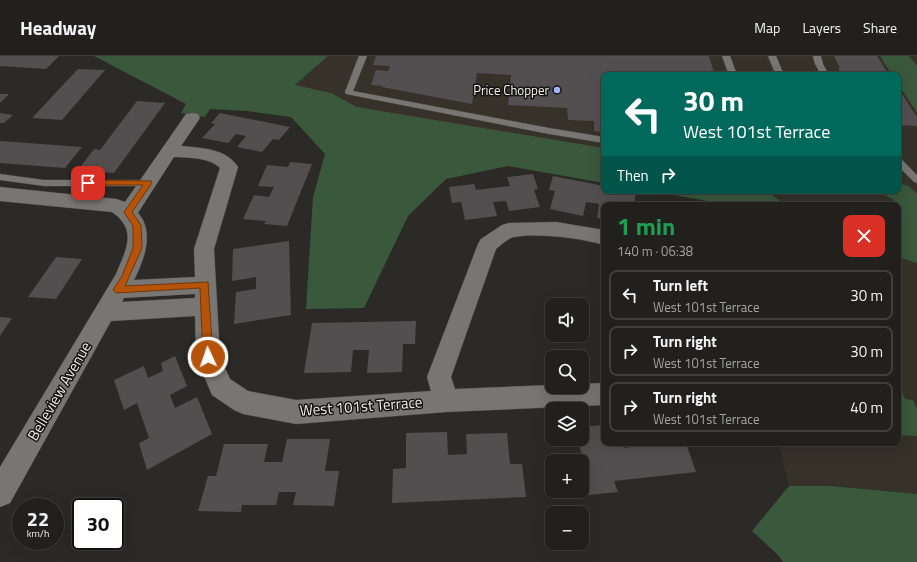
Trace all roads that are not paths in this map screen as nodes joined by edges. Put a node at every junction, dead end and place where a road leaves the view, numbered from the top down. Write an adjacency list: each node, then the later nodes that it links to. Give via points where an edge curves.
1 (363, 56): 9 (lane, via 349,92)
2 (726, 56): 5 (lane)
3 (772, 56): 6 (lane)
4 (817, 56): 7 (lane)
5 (732, 72)
6 (779, 72)
7 (823, 72)
8 (192, 118): 10 (street)
9 (601, 140)
10 (170, 151): 14 (street); 19 (street, West 101st Terrace, via 210,156 221,159 229,167 204,249)
11 (901, 164): 13 (lane)
12 (0, 177): 14 (lane, via 44,182)
13 (917, 180)
14 (148, 183): 16 (street)
15 (0, 194): 16 (street, via 101,203)
16 (128, 212): 18 (street, via 137,225 137,248)
17 (601, 237): 22 (street, West 101st Terrace, via 556,229 509,230 488,244 439,378)
18 (117, 290): 19 (street); 20 (street, Belleview Avenue)
19 (205, 295): 20 (street); 22 (street, West 101st Terrace, via 208,357 221,387 243,402 296,412)
20 (104, 312): 23 (street, Belleview Avenue)
21 (601, 394): 22 (street, West 101st Terrace)
22 (446, 401)
23 (0, 493)

